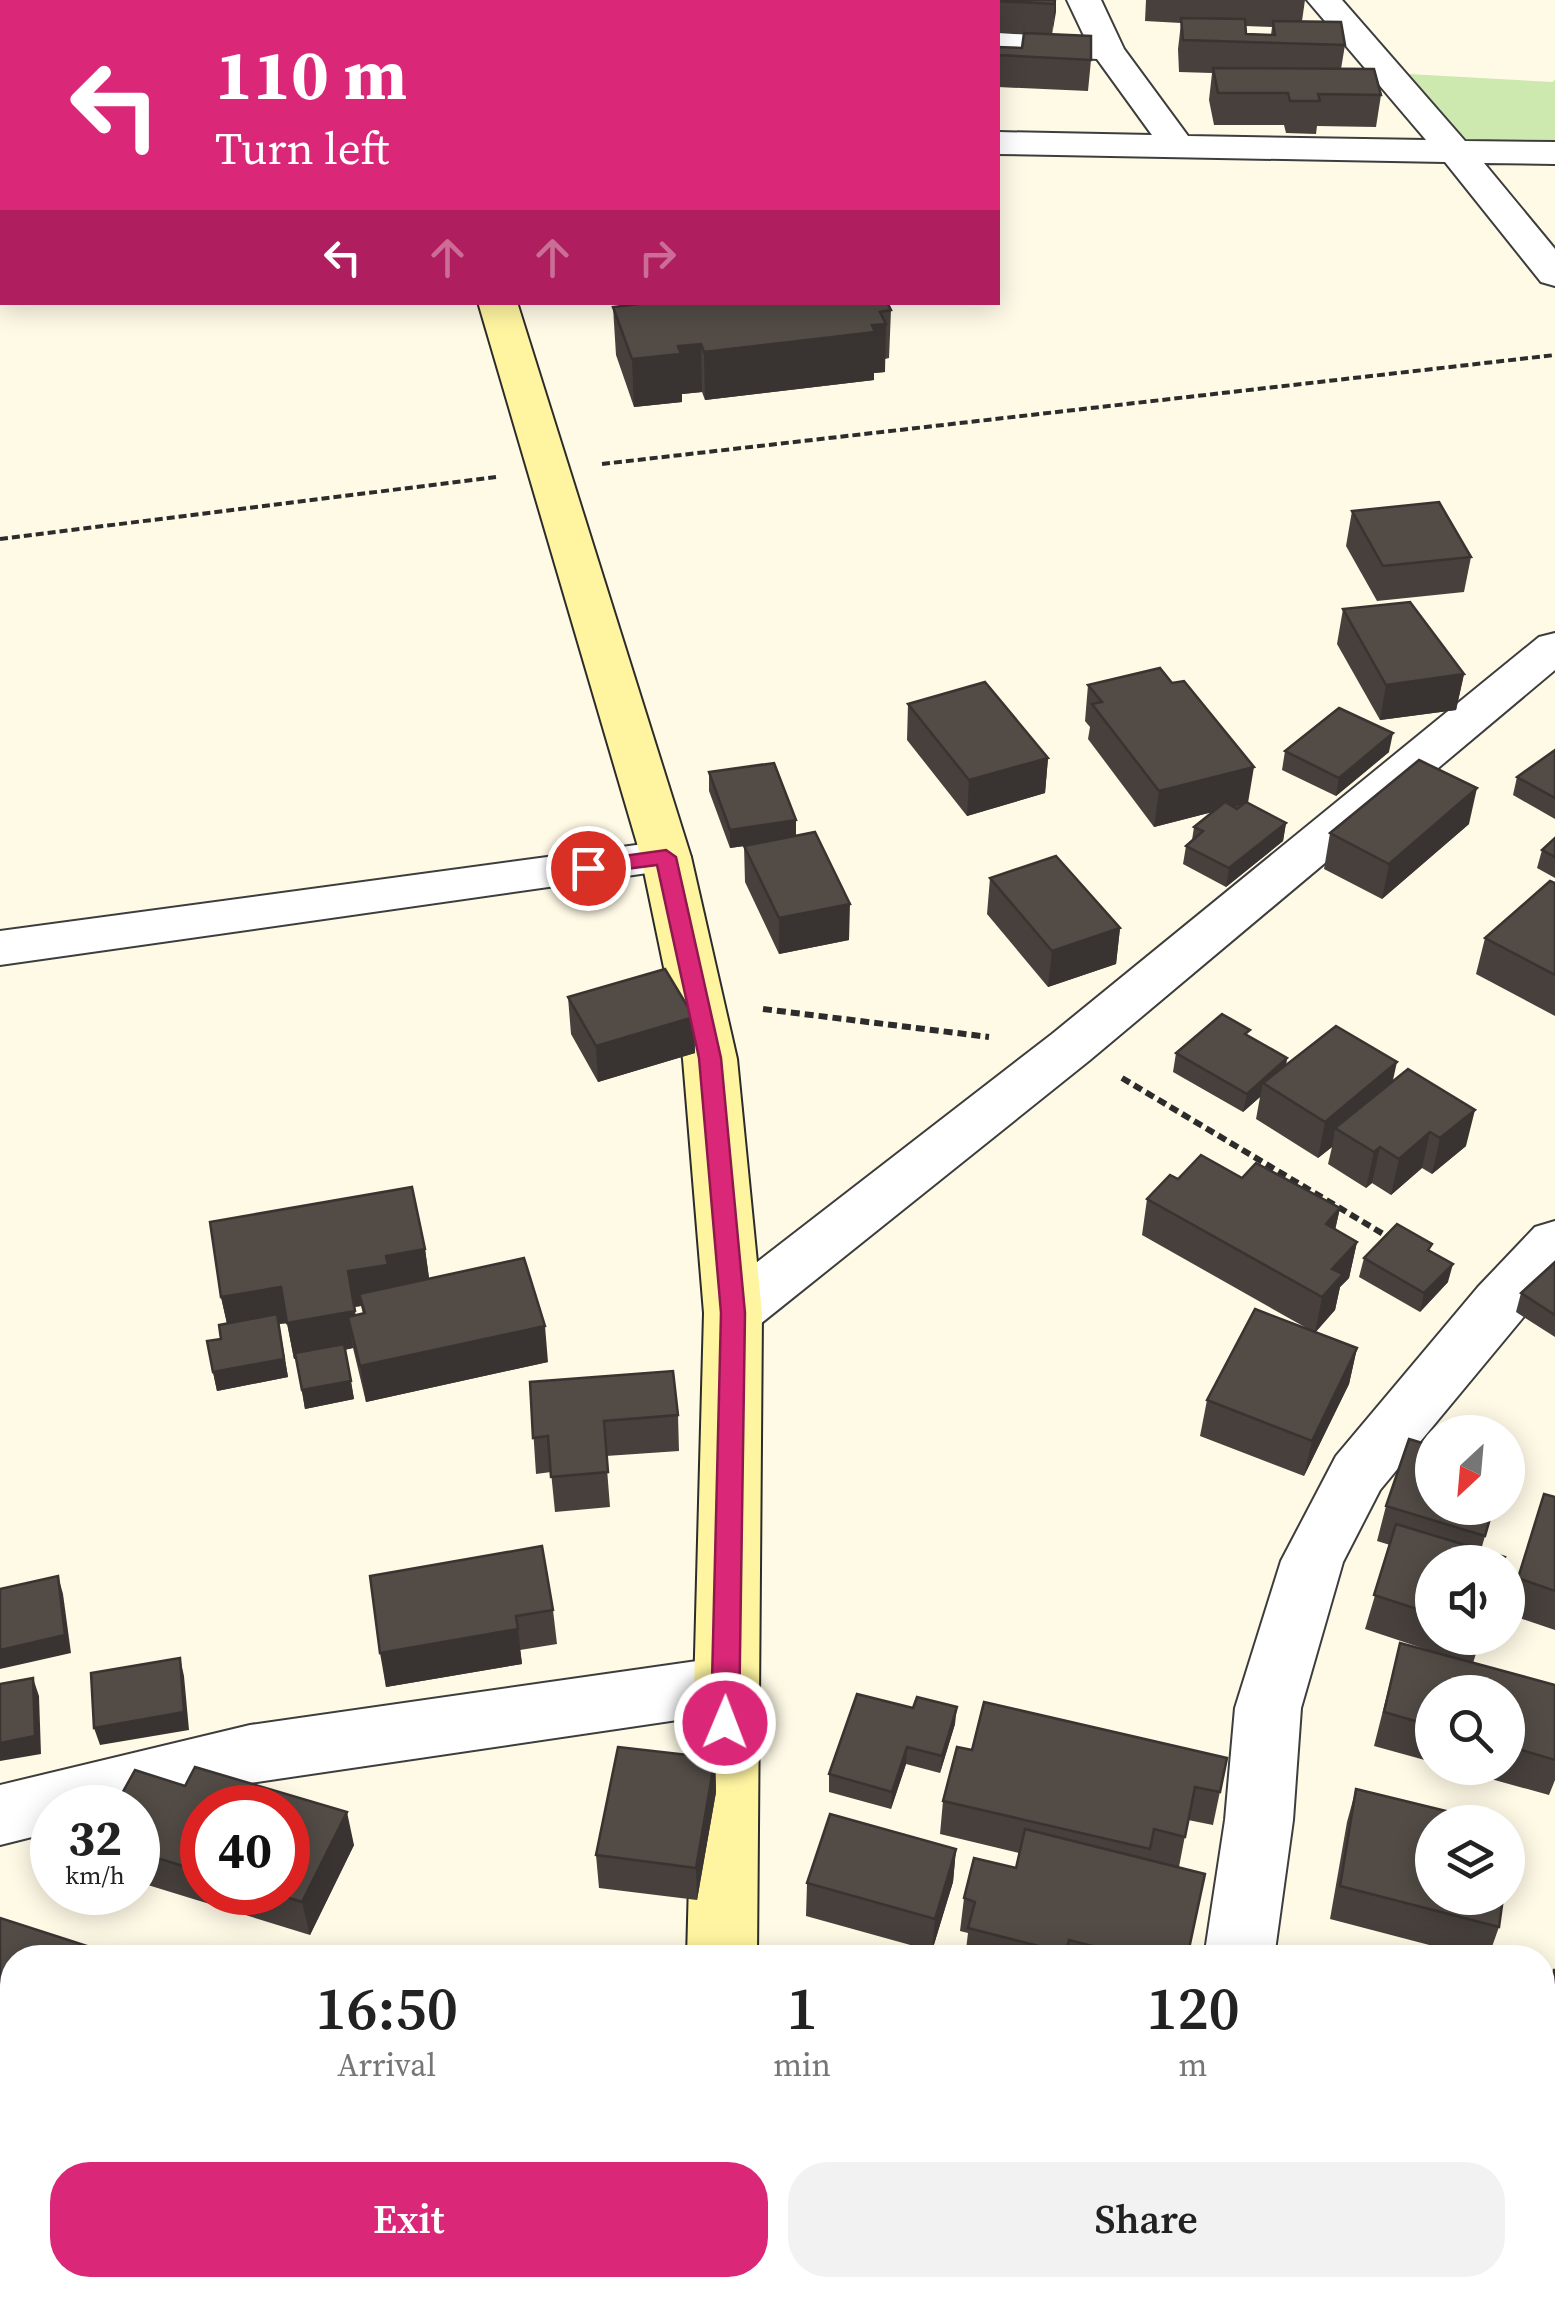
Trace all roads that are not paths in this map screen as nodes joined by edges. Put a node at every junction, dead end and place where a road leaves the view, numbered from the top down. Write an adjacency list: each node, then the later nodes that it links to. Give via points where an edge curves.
1 (1084, 0): 4 (street)
2 (1324, 0): 7 (street)
3 (1000, 43): 4 (street)
4 (1108, 50): 6 (street)
5 (1000, 143): 6 (street)
6 (1177, 145): 7 (street)
7 (1452, 150): 8 (street); 9 (street)
8 (1555, 153)
9 (1555, 274)
10 (498, 305): 12 (street)
11 (1555, 647): 15 (street, via 1071,1047)
12 (666, 857): 13 (street); 15 (street, via 710,1058)
13 (0, 948)
14 (1553, 1247): 19 (street, via 1498,1303 1358,1473 1312,1561 1268,1708)
15 (733, 1313): 16 (street)
16 (726, 1685): 17 (street, via 250,1754); 18 (street)
17 (0, 1816)
18 (722, 1945)
19 (1241, 1945)

